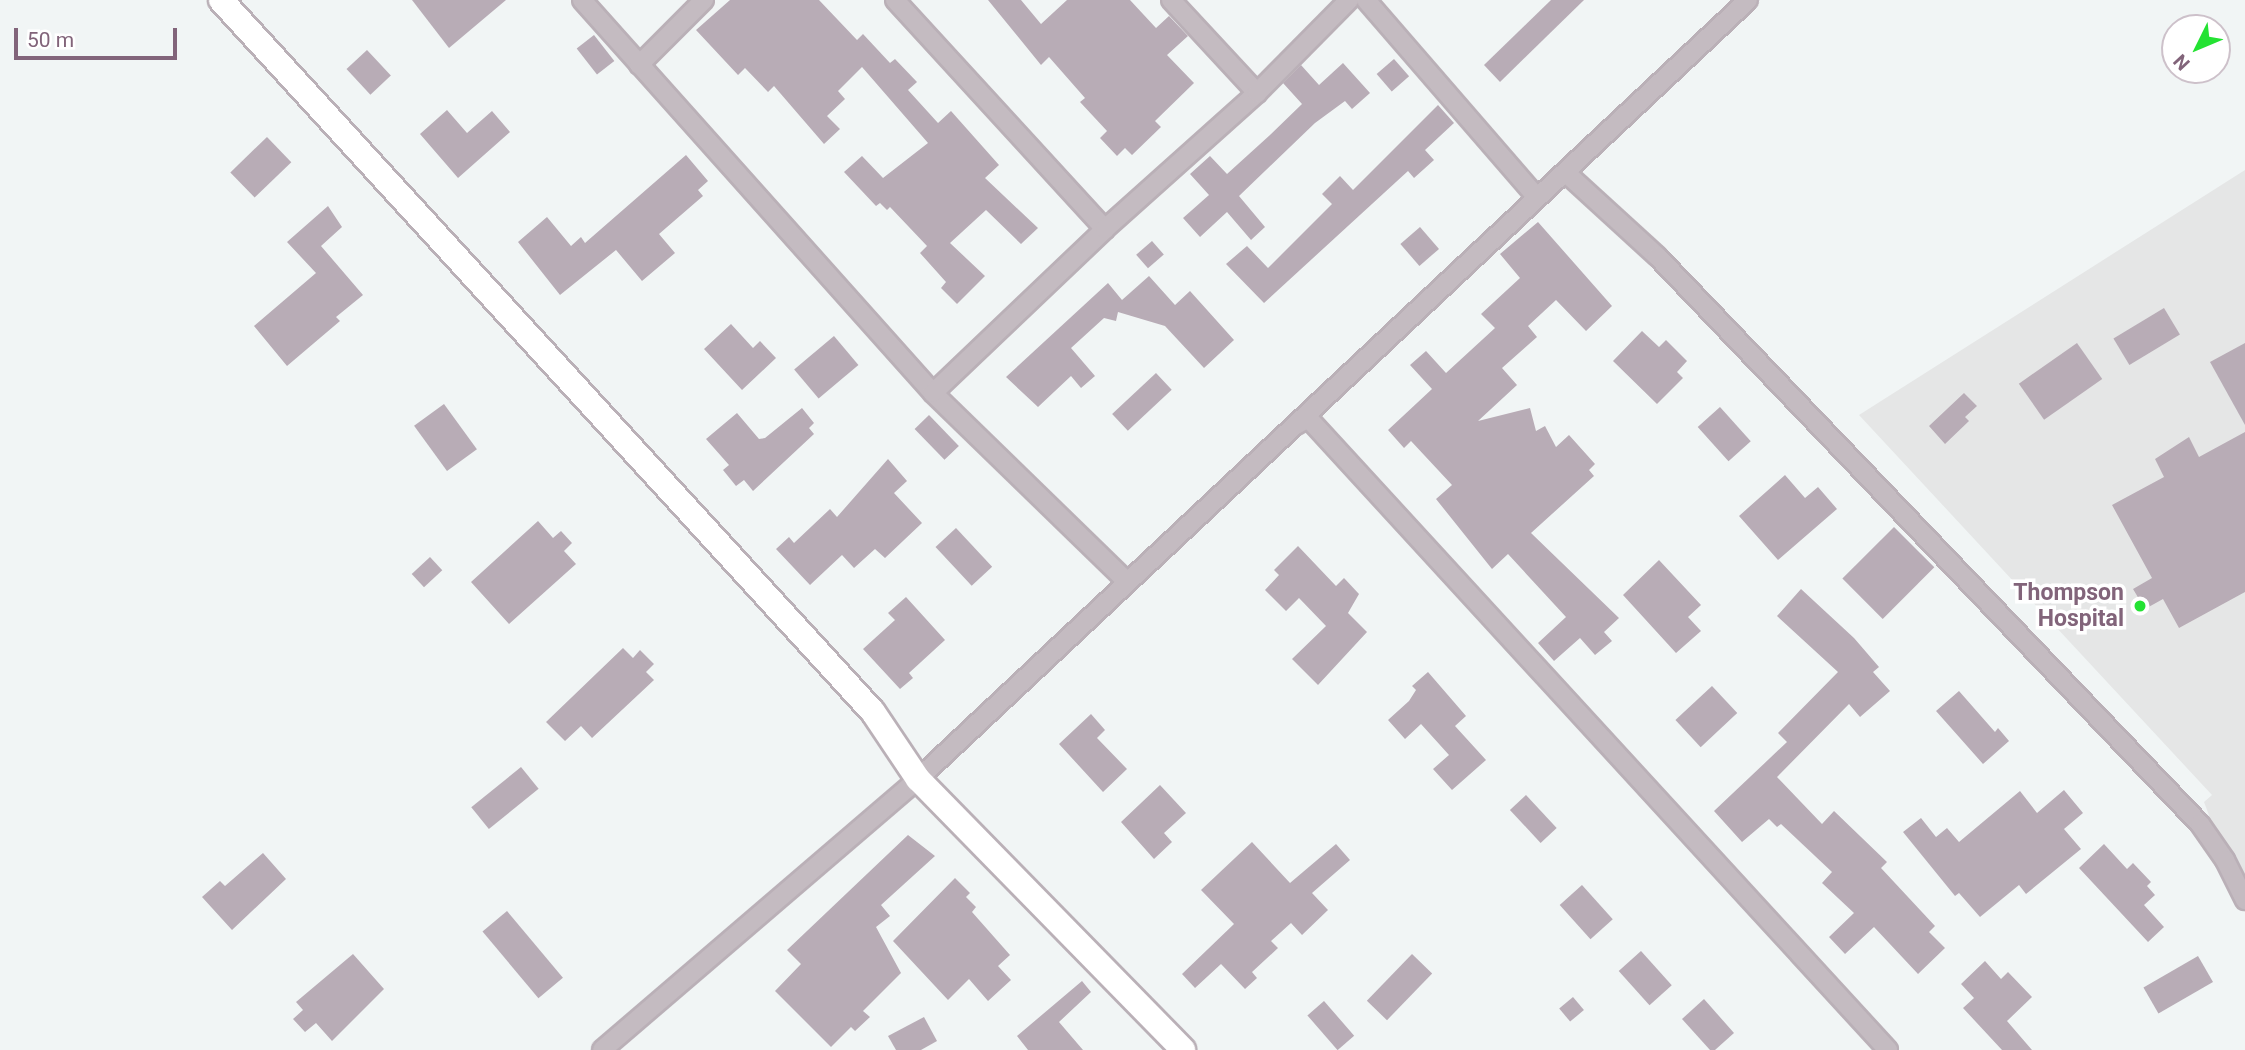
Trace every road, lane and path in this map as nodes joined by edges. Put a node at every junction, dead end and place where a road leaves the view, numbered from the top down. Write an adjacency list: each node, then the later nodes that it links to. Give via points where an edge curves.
1 (221, 0): 17 (street, via 873,712)
2 (582, 0): 9 (street)
3 (704, 0): 9 (street)
4 (895, 0): 13 (street)
5 (1171, 0): 10 (street)
6 (1349, 0): 10 (street)
7 (1366, 0): 12 (street)
8 (1748, 0): 11 (street)
9 (639, 65): 14 (street)
10 (1257, 93): 13 (street)
11 (1566, 173): 12 (street); 18 (street, via 1657,256 2200,824)
12 (1536, 196): 15 (street)
13 (1105, 229): 14 (street)
14 (933, 393): 16 (street)
15 (1290, 429): 16 (street); 21 (street, via 1308,418)
16 (1125, 580): 17 (street)
17 (918, 779): 19 (street); 20 (street)
18 (2245, 900)
19 (601, 1050)
20 (1182, 1050)
21 (1888, 1050)

